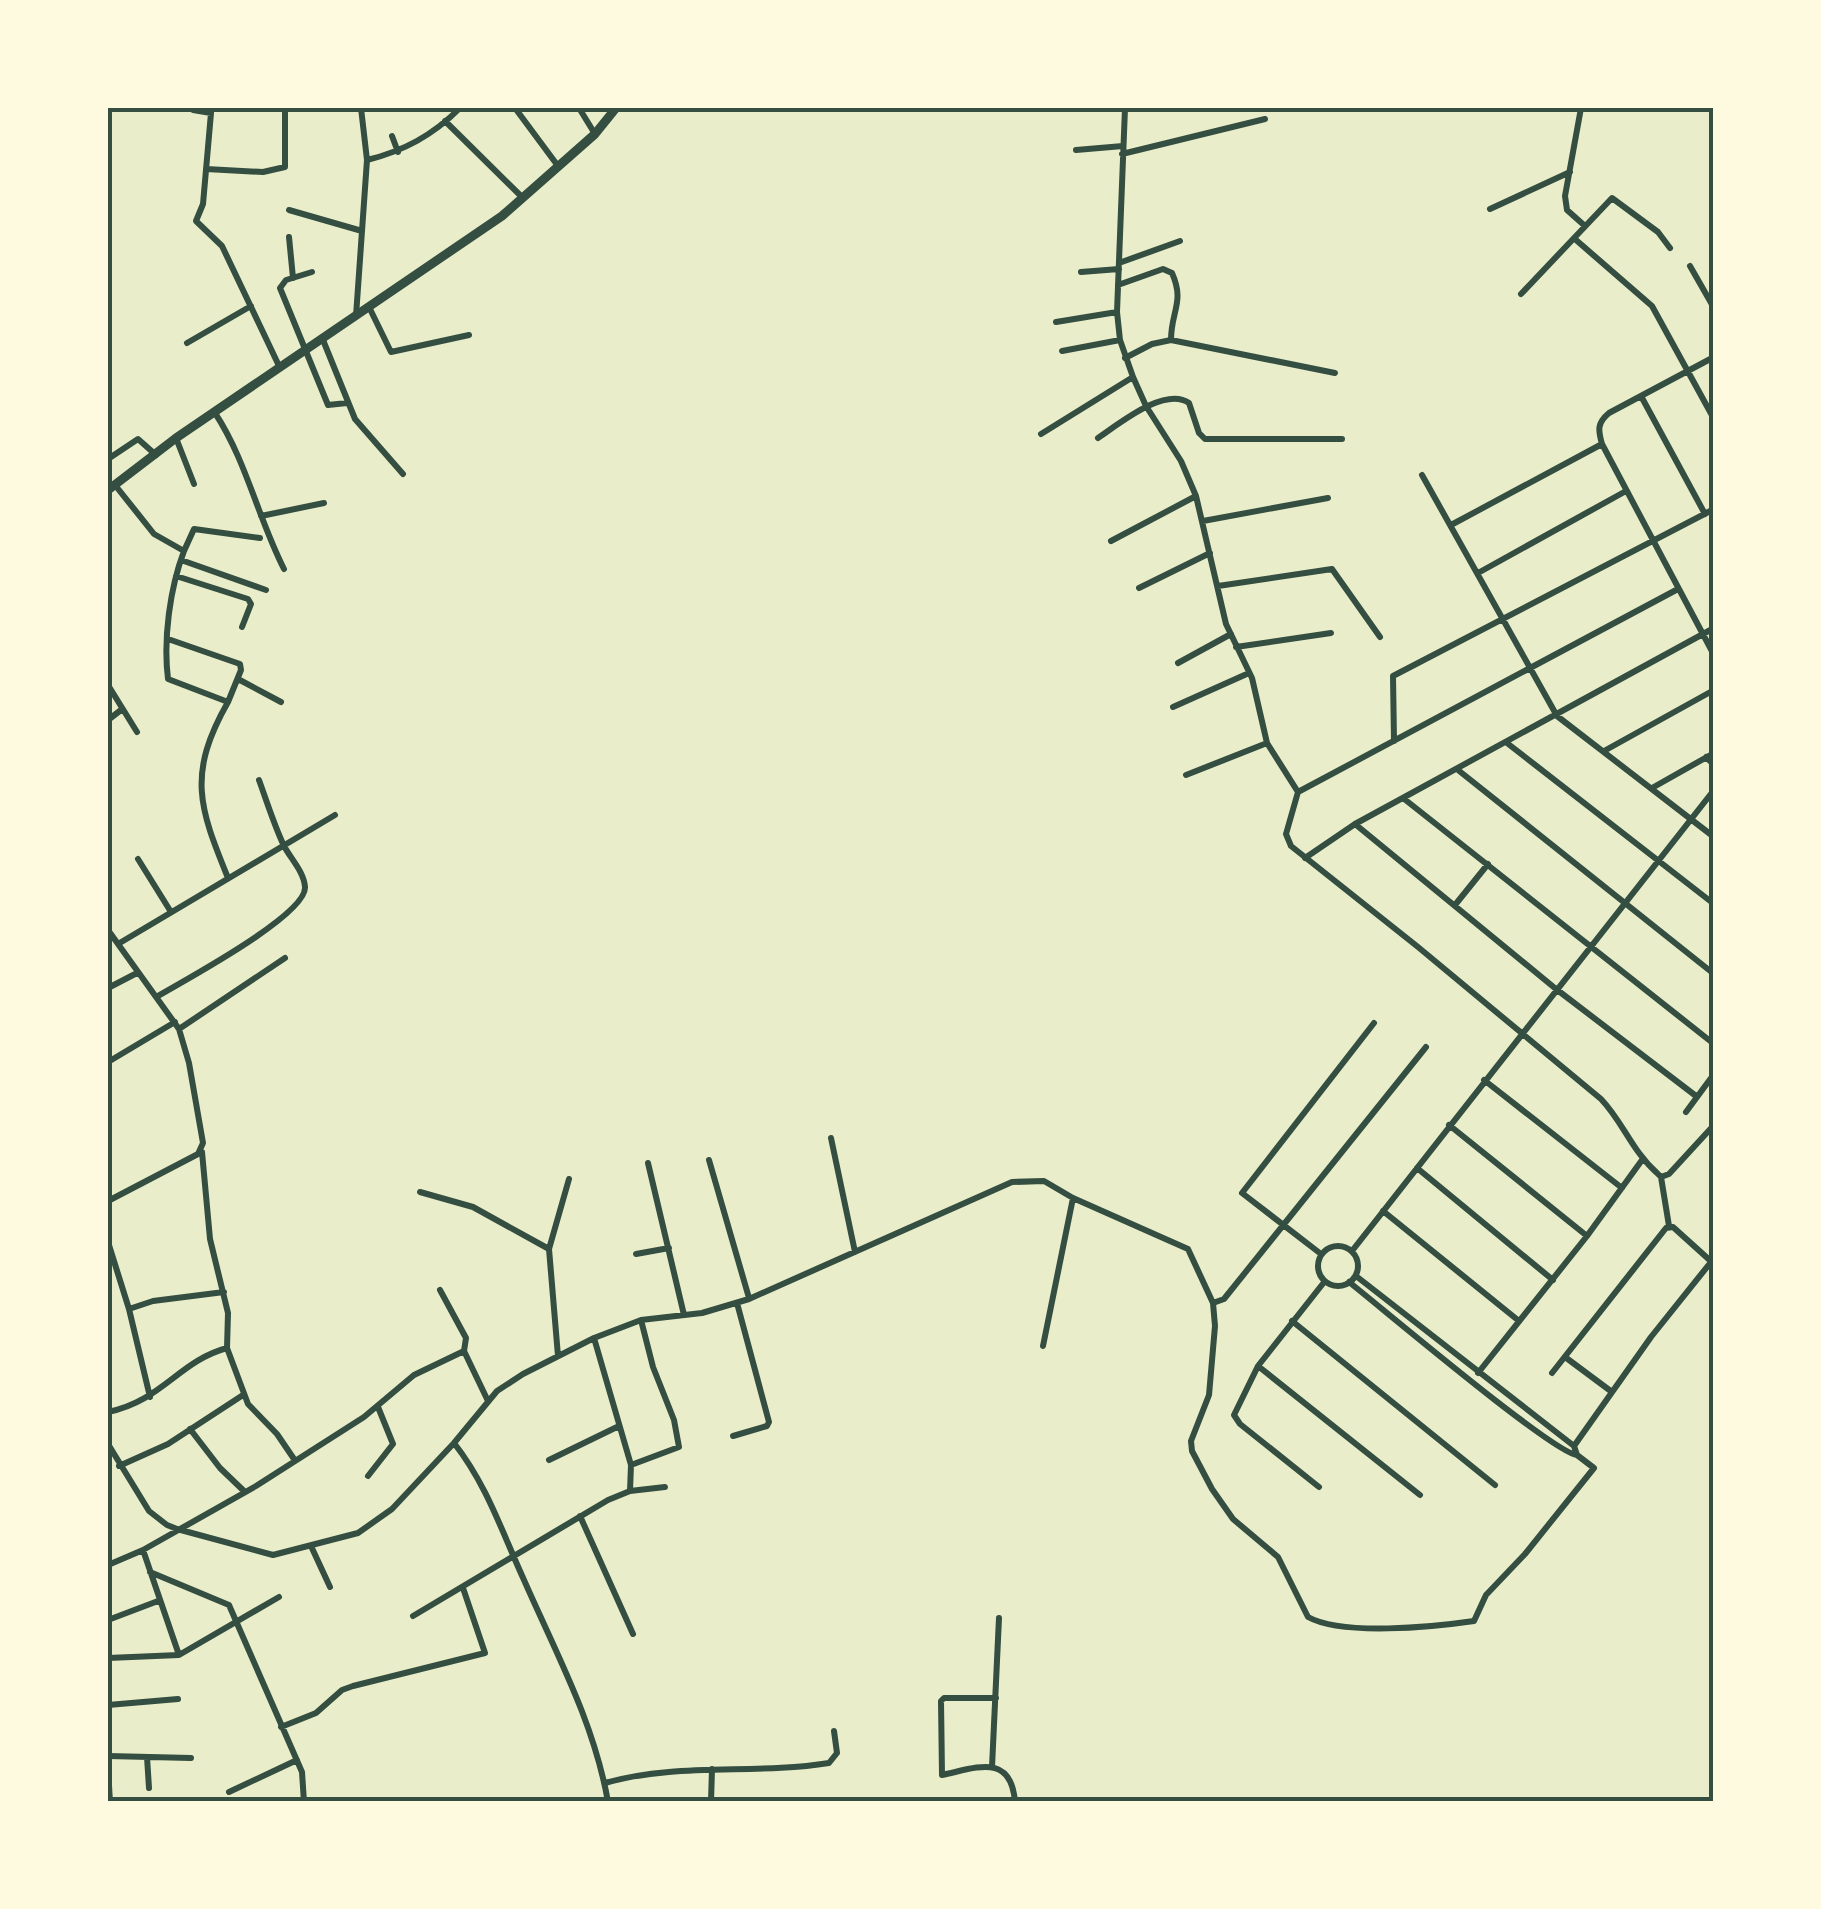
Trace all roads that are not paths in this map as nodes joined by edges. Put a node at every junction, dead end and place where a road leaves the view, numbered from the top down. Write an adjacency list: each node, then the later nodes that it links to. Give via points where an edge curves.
1 (285, 108): 20 (street, via 285,166 263,172)
2 (361, 108): 18 (street)
3 (460, 108): 12 (street)
4 (515, 108): 19 (street)
5 (578, 108): 13 (street)
6 (616, 108): 13 (main road)
7 (1125, 108): 16 (street)
8 (1581, 108): 21 (street)
9 (192, 110): 10 (street)
10 (211, 110): 20 (street)
11 (1265, 119): 16 (street)
12 (445, 122): 17 (street); 22 (street)
13 (595, 134): 19 (main road)
14 (392, 136): 17 (street)
15 (1076, 150): 16 (street)
16 (1122, 150): 31 (street)
17 (398, 152): 18 (street)
18 (366, 160): 26 (street)
19 (558, 166): 22 (main road)
20 (206, 169): 38 (street, via 197,224 222,246)
21 (1570, 172): 23 (street); 25 (street, via 1565,204)
22 (523, 198): 39 (main road)
23 (1490, 208)
24 (289, 210): 26 (street)
25 (1586, 226): 29 (street); 30 (street, via 1616,198)
26 (362, 231): 42 (street)
27 (289, 237): 35 (street)
28 (1180, 240): 31 (street)
29 (1576, 240): 37 (street); 54 (street, via 1650,305)
30 (1670, 248)
31 (1119, 266): 34 (street); 36 (street)
32 (1690, 266): 40 (street)
33 (312, 272): 35 (street)
34 (1081, 272)
35 (293, 278): 50 (street, via 280,288)
36 (1118, 285): 41 (street); 47 (street, via 1172,273 1180,302)
37 (1521, 294)
38 (250, 306): 48 (street); 53 (street)
39 (370, 308): 42 (main road); 44 (street, via 389,351)
40 (1714, 308)
41 (1117, 312): 43 (street); 46 (street)
42 (356, 317): 45 (main road)
43 (1056, 322)
44 (469, 336)
45 (323, 340): 50 (main road); 58 (street)
46 (1120, 340): 49 (street); 52 (street)
47 (1170, 340): 52 (street); 55 (street)
48 (188, 343)
49 (1062, 351)
50 (305, 353): 53 (main road); 58 (street, via 328,405)
51 (1714, 357): 54 (street)
52 (1125, 358): 56 (street)
53 (281, 370): 60 (main road)
54 (1688, 371): 57 (street); 61 (street)
55 (1335, 373)
56 (1133, 377): 59 (street); 62 (street)
57 (1641, 396): 66 (street, via 1601,420); 78 (street)
58 (347, 403): 69 (street)
59 (1146, 406): 64 (street); 65 (street, via 1183,398 1198,433 1211,440); 74 (street)
60 (215, 413): 63 (main road); 79 (street)
61 (1714, 419)
62 (1041, 434)
63 (176, 438): 67 (main road); 71 (street)
64 (1098, 438)
65 (1342, 438)
66 (1602, 444): 73 (street); 81 (street)
67 (156, 456): 68 (street, via 138,439); 72 (main road)
68 (108, 459)
69 (403, 474)
70 (1422, 474): 81 (street)
71 (194, 484)
72 (111, 487): 85 (street, via 154,534)
73 (1626, 491): 84 (street); 89 (street)
74 (1196, 496): 80 (street); 83 (street)
75 (1328, 498): 80 (street)
76 (324, 504): 79 (street)
77 (1714, 509): 78 (street)
78 (1704, 514): 84 (street)
79 (262, 516): 82 (street)
80 (1203, 521): 86 (street)
81 (1451, 526): 89 (street)
82 (262, 537): 85 (street, via 194,528); 88 (street)
83 (1112, 540)
84 (1653, 540): 93 (street); 95 (street)
85 (184, 550): 87 (street)
86 (1210, 553): 91 (street); 92 (street)
87 (181, 560): 90 (street); 94 (street)
88 (284, 569)
89 (1478, 573): 95 (street)
90 (176, 576): 96 (street, via 248,599); 102 (street)
91 (1218, 586): 99 (street); 101 (street, via 1332,569)
92 (1140, 588)
93 (1678, 589): 100 (street); 106 (street)
94 (266, 590)
95 (1503, 618): 106 (street); 118 (street, via 1393,676)
96 (242, 627)
97 (1714, 628): 100 (street)
98 (1331, 633): 103 (street)
99 (1230, 634): 103 (street); 105 (street)
100 (1702, 634): 104 (street); 115 (street)
101 (1380, 637)
102 (168, 639): 108 (street, via 240,664); 111 (street, via 170,681)
103 (1236, 646): 107 (street)
104 (1714, 655)
105 (1178, 663)
106 (1531, 667): 115 (street); 118 (street)
107 (1249, 673): 113 (street); 119 (street)
108 (238, 678): 111 (street); 112 (street)
109 (108, 685): 114 (street)
110 (1714, 690): 121 (street)
111 (228, 702): 140 (street, via 206,748 202,800)
112 (281, 702)
113 (1173, 708)
114 (121, 710): 116 (street); 117 (street)
115 (1557, 716): 120 (street); 121 (street)
116 (108, 720)
117 (137, 732)
118 (1394, 741): 129 (street)
119 (1267, 743): 125 (street); 129 (street)
120 (1507, 743): 124 (street); 138 (street)
121 (1604, 750): 127 (street)
122 (1710, 755): 123 (street); 127 (street)
123 (1714, 765)
124 (1458, 770): 130 (street); 141 (street)
125 (1186, 775)
126 (259, 780): 135 (street)
127 (1652, 788): 132 (street)
128 (1714, 790): 132 (street)
129 (1298, 792): 137 (street, via 1286,837)
130 (1403, 798): 133 (street); 139 (street)
131 (335, 815): 135 (street)
132 (1691, 819): 134 (street); 138 (street)
133 (1355, 824): 137 (street); 143 (street)
134 (1714, 837)
135 (284, 844): 140 (street); 153 (street, via 305,883 300,902)
136 (138, 858): 144 (street)
137 (1305, 858): 156 (street)
138 (1658, 860): 141 (street); 142 (street)
139 (1488, 864): 143 (street); 147 (street)
140 (228, 878): 144 (street)
141 (1624, 904): 147 (street); 150 (street)
142 (1714, 904)
143 (1454, 905): 152 (street)
144 (172, 912): 146 (street)
145 (108, 931): 146 (street)
146 (118, 944): 149 (street)
147 (1590, 945): 152 (street); 157 (street)
148 (285, 958): 155 (street)
149 (137, 973): 151 (street); 153 (street)
150 (1714, 974)
151 (108, 988)
152 (1556, 989): 156 (street); 162 (street)
153 (158, 996): 155 (street)
154 (1374, 1023): 179 (street, via 1242,1193)
155 (177, 1026): 159 (street); 167 (street)
156 (1520, 1034): 161 (street); 169 (street, via 1608,1106)
157 (1714, 1044)
158 (1426, 1048): 179 (street)
159 (108, 1062)
160 (1714, 1074): 162 (street)
161 (1484, 1080): 164 (street); 174 (street)
162 (1696, 1096): 163 (street)
163 (1686, 1112)
164 (1449, 1125): 171 (street); 181 (street)
165 (1714, 1126): 172 (street)
166 (831, 1138): 186 (street)
167 (202, 1147): 177 (street); 194 (street, via 210,1239)
168 (709, 1160): 195 (street)
169 (1642, 1160): 172 (street); 174 (street)
170 (648, 1163): 183 (street)
171 (1417, 1168): 178 (street); 191 (street)
172 (1661, 1177): 180 (street)
173 (569, 1179): 184 (street)
174 (1622, 1188): 181 (street)
175 (420, 1192): 184 (street, via 472,1207)
176 (1073, 1198): 186 (street, via 1044,1181 1012,1182); 197 (street, via 1185,1246); 204 (street)
177 (108, 1201)
178 (1383, 1211): 185 (street); 201 (street)
179 (1284, 1226): 188 (street); 197 (street, via 1224,1299)
180 (1666, 1229): 189 (street); 208 (street)
181 (1587, 1236): 191 (street)
182 (108, 1242): 198 (street)
183 (669, 1248): 187 (street); 199 (street)
184 (550, 1250): 207 (street)
185 (1352, 1251): 188 (street, via 1338,1246); 190 (street)
186 (855, 1252): 195 (street)
187 (636, 1254)
188 (1321, 1254): 192 (street)
189 (1712, 1263): 212 (street)
190 (1352, 1279): 192 (street, via 1336,1286); 211 (street)
191 (1553, 1280): 201 (street)
192 (1325, 1281): 202 (street)
193 (440, 1290): 206 (street, via 466,1338)
194 (224, 1292): 198 (street); 205 (street)
195 (749, 1299): 196 (street)
196 (737, 1303): 199 (street); 220 (street, via 769,1422)
197 (1213, 1303): 224 (street, via 1209,1394 1192,1450 1233,1518 1278,1558 1302,1611 1316,1621 1350,1628 1474,1622 1486,1595 1594,1468)
198 (130, 1309): 214 (street)
199 (684, 1314): 200 (street)
200 (641, 1320): 203 (street); 227 (street, via 679,1447)
201 (1519, 1321): 211 (street)
202 (1292, 1322): 209 (street); 230 (street)
203 (594, 1338): 207 (street); 218 (street)
204 (1043, 1346)
205 (227, 1348): 213 (street); 214 (street, via 196,1361)
206 (464, 1351): 215 (street); 216 (street, via 414,1375)
207 (558, 1356): 215 (street)
208 (1566, 1357): 210 (street); 212 (street)
209 (1258, 1366): 232 (street, via 1235,1419); 235 (street)
210 (1552, 1372)
211 (1476, 1376): 223 (street); 224 (street, via 1556,1445)
212 (1612, 1392): 223 (street)
213 (243, 1395): 219 (street); 225 (street)
214 (150, 1396): 217 (street)
215 (488, 1401): 222 (street)
216 (378, 1407): 225 (street); 229 (street, via 393,1444)
217 (108, 1412)
218 (617, 1427): 226 (street); 227 (street)
219 (190, 1429): 228 (street); 234 (street)
220 (733, 1436)
221 (108, 1444): 228 (street)
222 (454, 1444): 238 (street, via 382,1519); 240 (street, via 485,1487)
223 (1574, 1446): 224 (street)
224 (1577, 1454)
225 (294, 1459): 234 (street)
226 (549, 1460)
227 (630, 1465): 233 (street)
228 (119, 1466): 237 (street, via 149,1511)
229 (368, 1476)
230 (1495, 1485)
231 (665, 1487): 233 (street)
232 (1319, 1487)
233 (630, 1491): 236 (street)
234 (244, 1492): 237 (street)
235 (1420, 1495)
236 (580, 1516): 240 (street); 251 (street)
237 (177, 1529): 238 (street, via 273,1555); 239 (street)
238 (311, 1546): 243 (street)
239 (143, 1550): 241 (street); 242 (street)
240 (512, 1554): 244 (street); 266 (street, via 584,1710)
241 (108, 1565)
242 (150, 1572): 246 (street); 249 (street, via 224,1600)
243 (330, 1586)
244 (463, 1588): 247 (street); 257 (street, via 484,1653 342,1690 316,1714)
245 (279, 1597): 249 (street)
246 (158, 1602): 250 (street); 252 (street)
247 (413, 1616)
248 (999, 1618): 254 (street)
249 (236, 1619): 252 (street); 257 (street)
250 (108, 1620)
251 (633, 1634)
252 (179, 1655): 253 (street)
253 (108, 1658)
254 (996, 1698): 263 (street); 263 (street, via 941,1701 942,1776)
255 (178, 1699): 256 (street)
256 (108, 1706)
257 (281, 1727): 262 (street)
258 (834, 1731): 265 (street, via 837,1753 830,1763)
259 (108, 1756): 260 (street)
260 (147, 1757): 261 (street); 267 (street)
261 (191, 1758)
262 (296, 1760): 268 (street); 270 (street)
263 (992, 1766): 273 (street, via 1012,1781)
264 (108, 1769): 269 (street)
265 (712, 1770): 266 (street, via 635,1774); 272 (street)
266 (604, 1783): 271 (street)
267 (149, 1788)
268 (229, 1792)
269 (110, 1802)
270 (304, 1802)
271 (608, 1802)
272 (711, 1802)
273 (1015, 1802)

